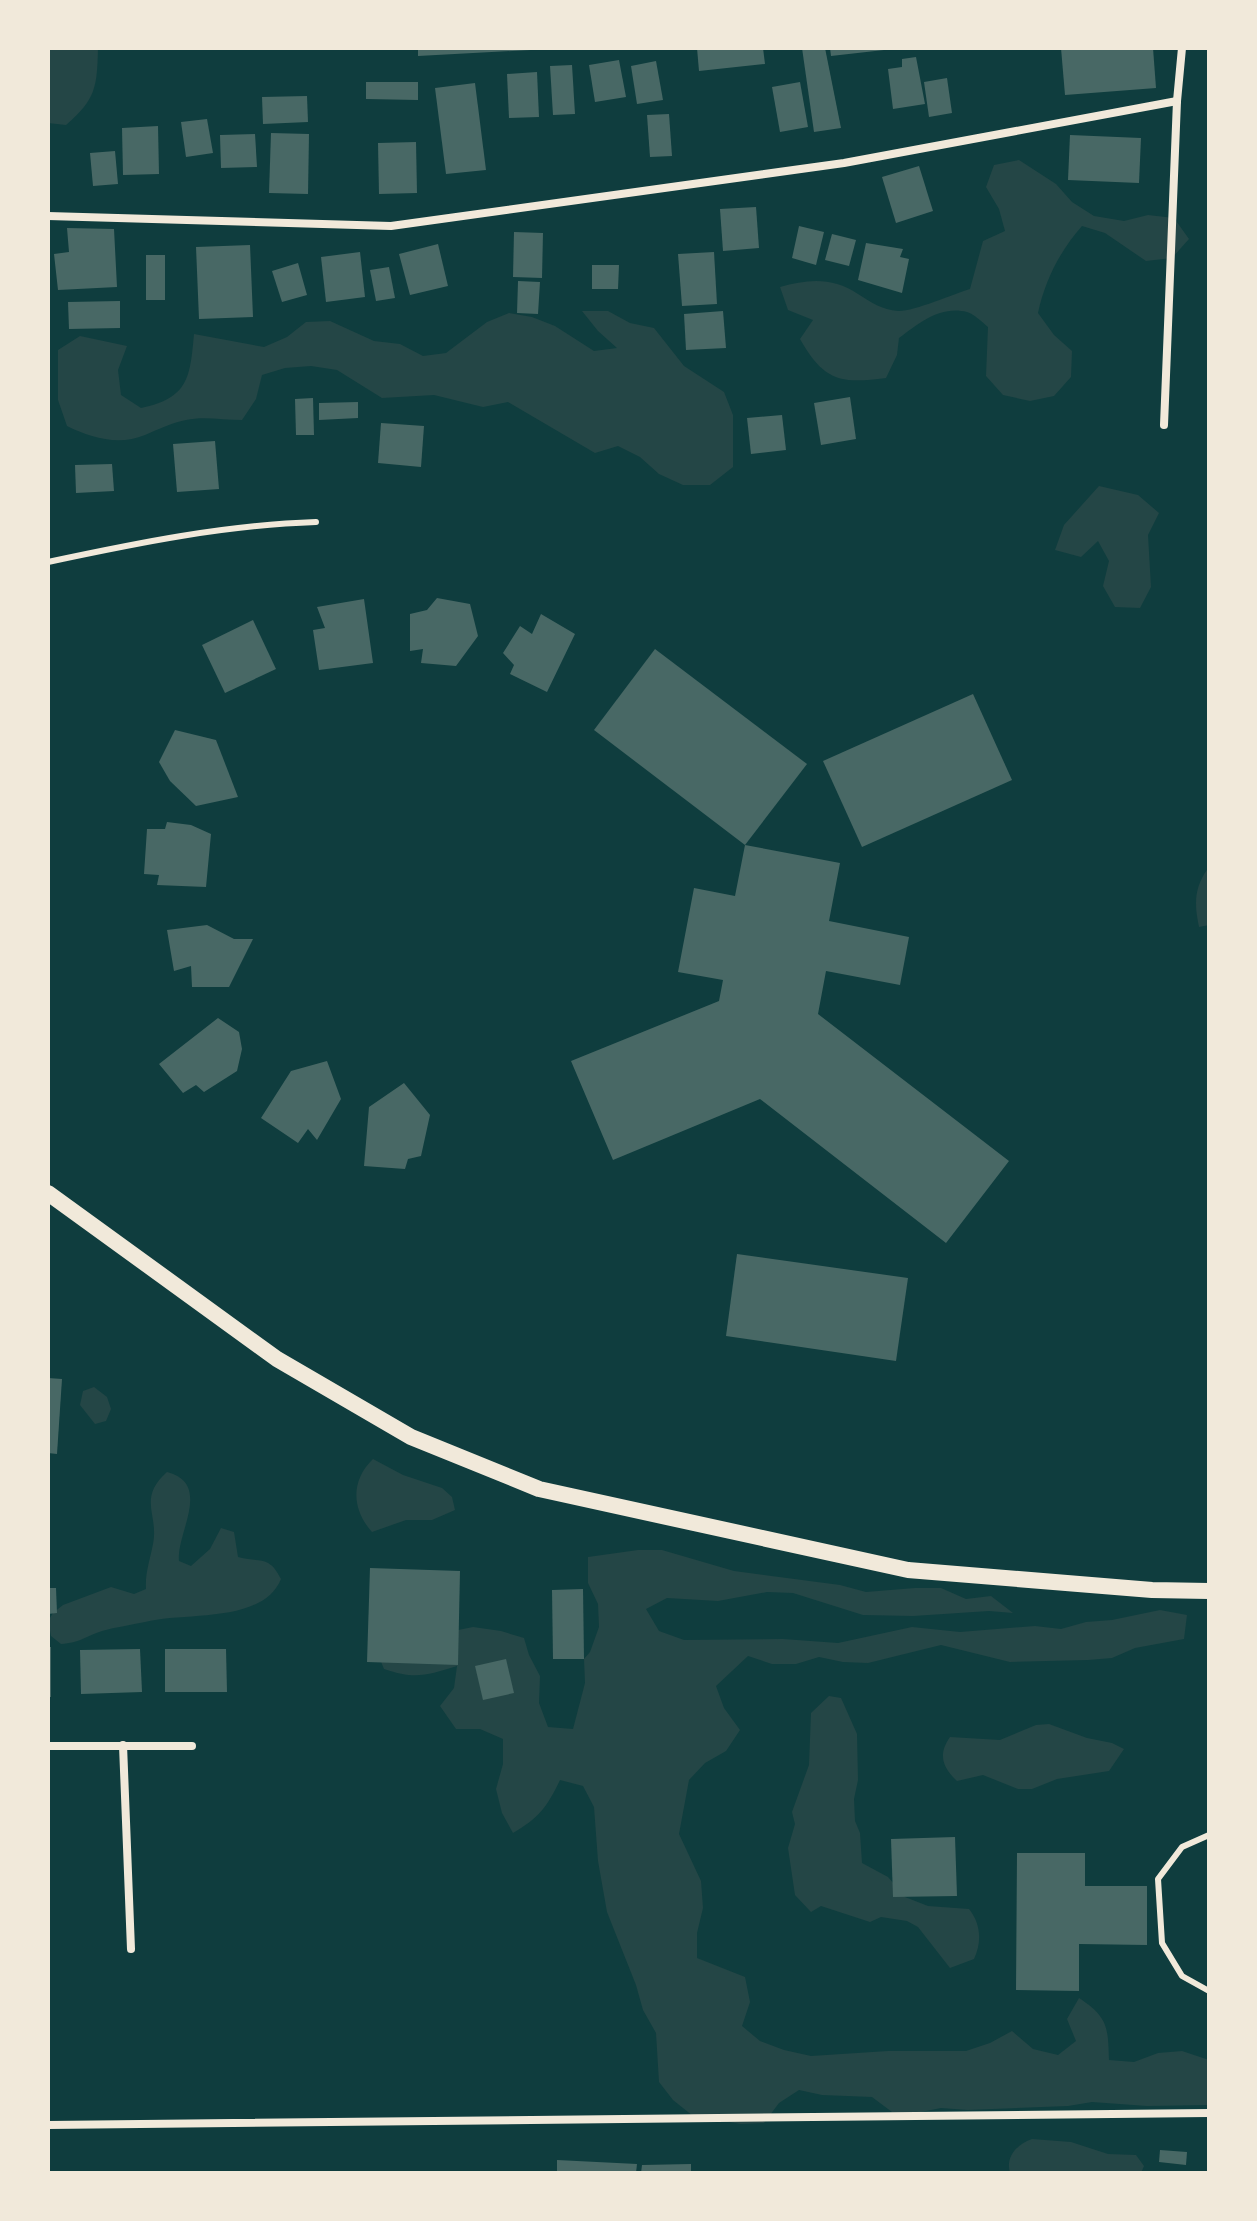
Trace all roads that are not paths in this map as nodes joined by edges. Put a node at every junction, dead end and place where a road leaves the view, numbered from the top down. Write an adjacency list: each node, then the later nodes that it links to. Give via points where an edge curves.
1 (1182, 48): 2 (street)
2 (1177, 101): 3 (street, via 844,163 391,226); 4 (street)
3 (48, 216)
4 (1164, 425)
5 (316, 522): 6 (lane, via 243,526)
6 (48, 562)
7 (48, 1193): 8 (main road, via 277,1359 411,1437 539,1489 908,1570)
8 (1209, 1591)
9 (123, 1745): 10 (street); 11 (street); 13 (street)
10 (48, 1746)
11 (192, 1746)
12 (1209, 1835): 14 (lane, via 1182,1847 1158,1879 1162,1943 1182,1976)
13 (131, 1949)
14 (1209, 1991)
15 (1209, 2113): 16 (street)
16 (48, 2125)

